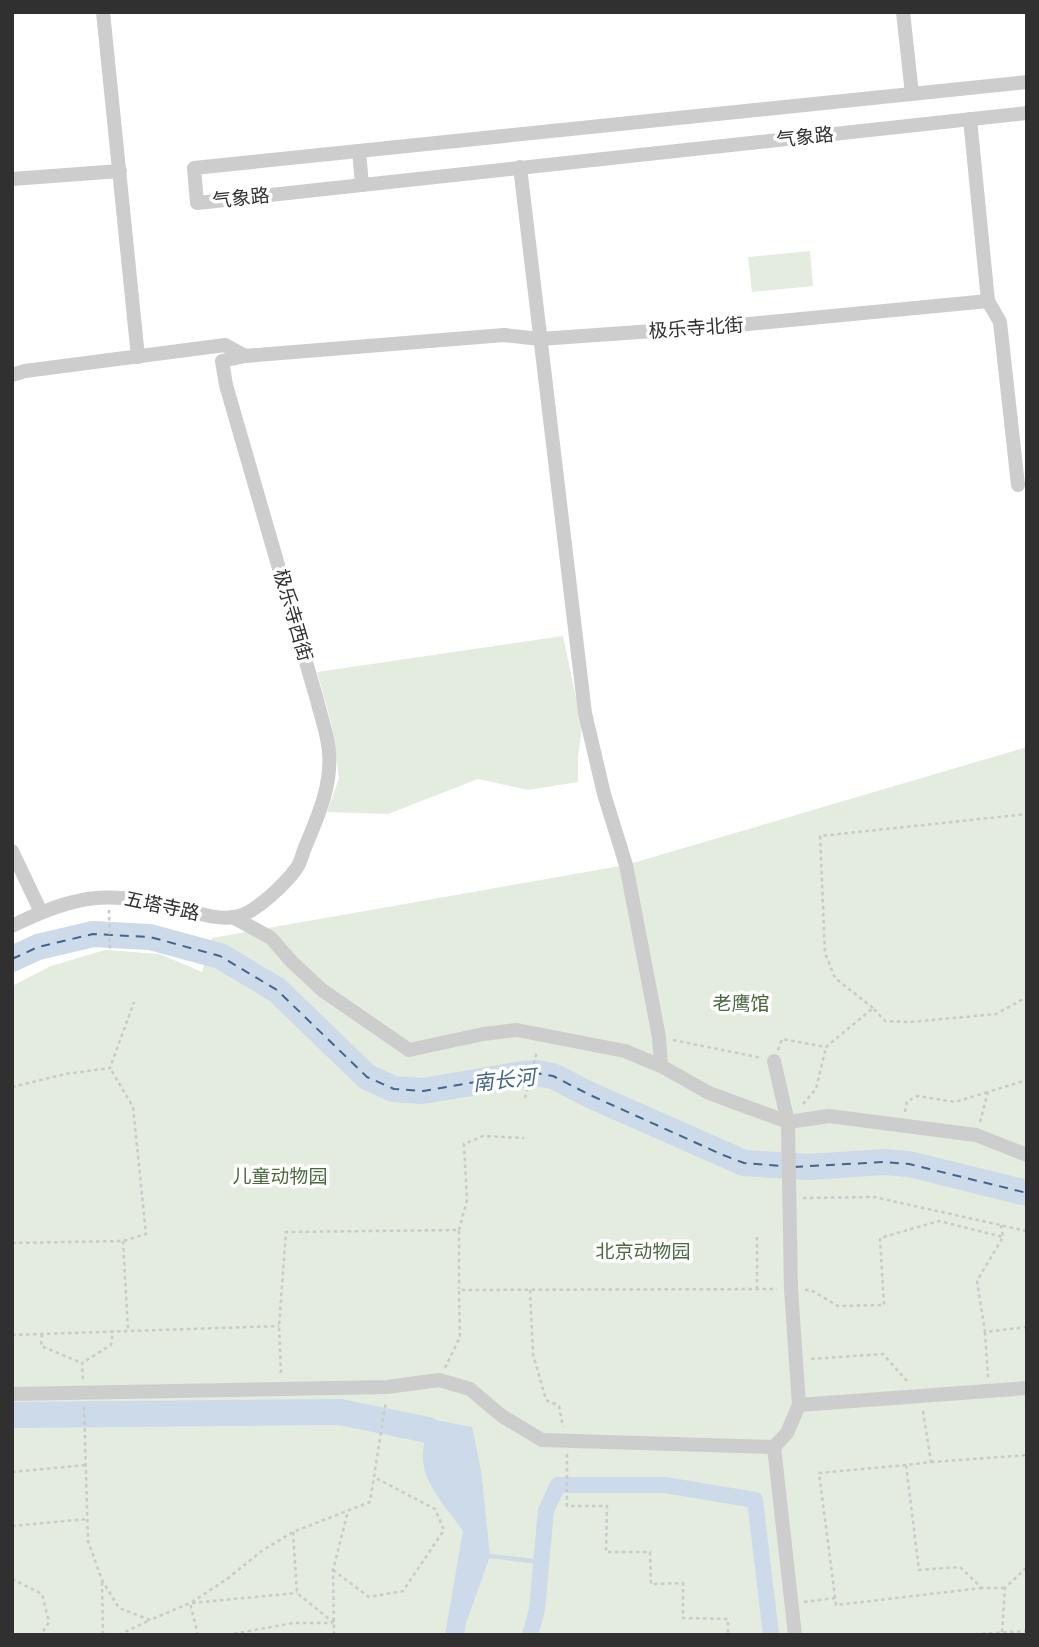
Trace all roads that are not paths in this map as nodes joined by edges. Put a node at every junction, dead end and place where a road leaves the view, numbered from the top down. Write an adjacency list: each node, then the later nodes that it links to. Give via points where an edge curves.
1 (103, 12): 9 (street)
2 (902, 12): 4 (street)
3 (1027, 82): 4 (street, 气象路)
4 (912, 94): 7 (street, 气象路)
5 (1027, 113): 6 (street, 气象路)
6 (970, 119): 8 (street, 气象路); 12 (street)
7 (359, 151): 11 (street); 11 (street, 气象路, via 194,168 197,202)
8 (520, 167): 11 (street, 气象路); 13 (street)
9 (120, 171): 10 (street); 14 (street)
10 (12, 179)
11 (362, 185)
12 (988, 301): 13 (street, 极乐寺北街); 18 (street, via 1000,322)
13 (540, 340): 15 (street, 极乐寺北街, via 504,335); 24 (street, via 585,713 626,865)
14 (138, 356): 15 (street, via 225,345); 17 (street)
15 (245, 356): 16 (street, 极乐寺北街)
16 (222, 361): 21 (street, 极乐寺西街, via 329,752 328,782 298,868 270,897)
17 (12, 375)
18 (1018, 485)
19 (12, 851): 20 (street)
20 (41, 912): 21 (street, 五塔寺路, via 109,896); 22 (street, 五塔寺路)
21 (233, 917): 24 (street, via 271,938 323,990 409,1050 517,1030 625,1051)
22 (12, 926)
23 (774, 1061): 25 (street)
24 (661, 1066): 25 (street, via 709,1093)
25 (788, 1122): 26 (street, via 829,1116 976,1135); 29 (street)
26 (1027, 1155)
27 (1026, 1388): 29 (street)
28 (12, 1394): 30 (street, via 387,1387 439,1380 470,1389 502,1416 542,1440 566,1446)
29 (799, 1405): 30 (street, via 787,1433)
30 (774, 1447): 31 (street)
31 (795, 1635)

